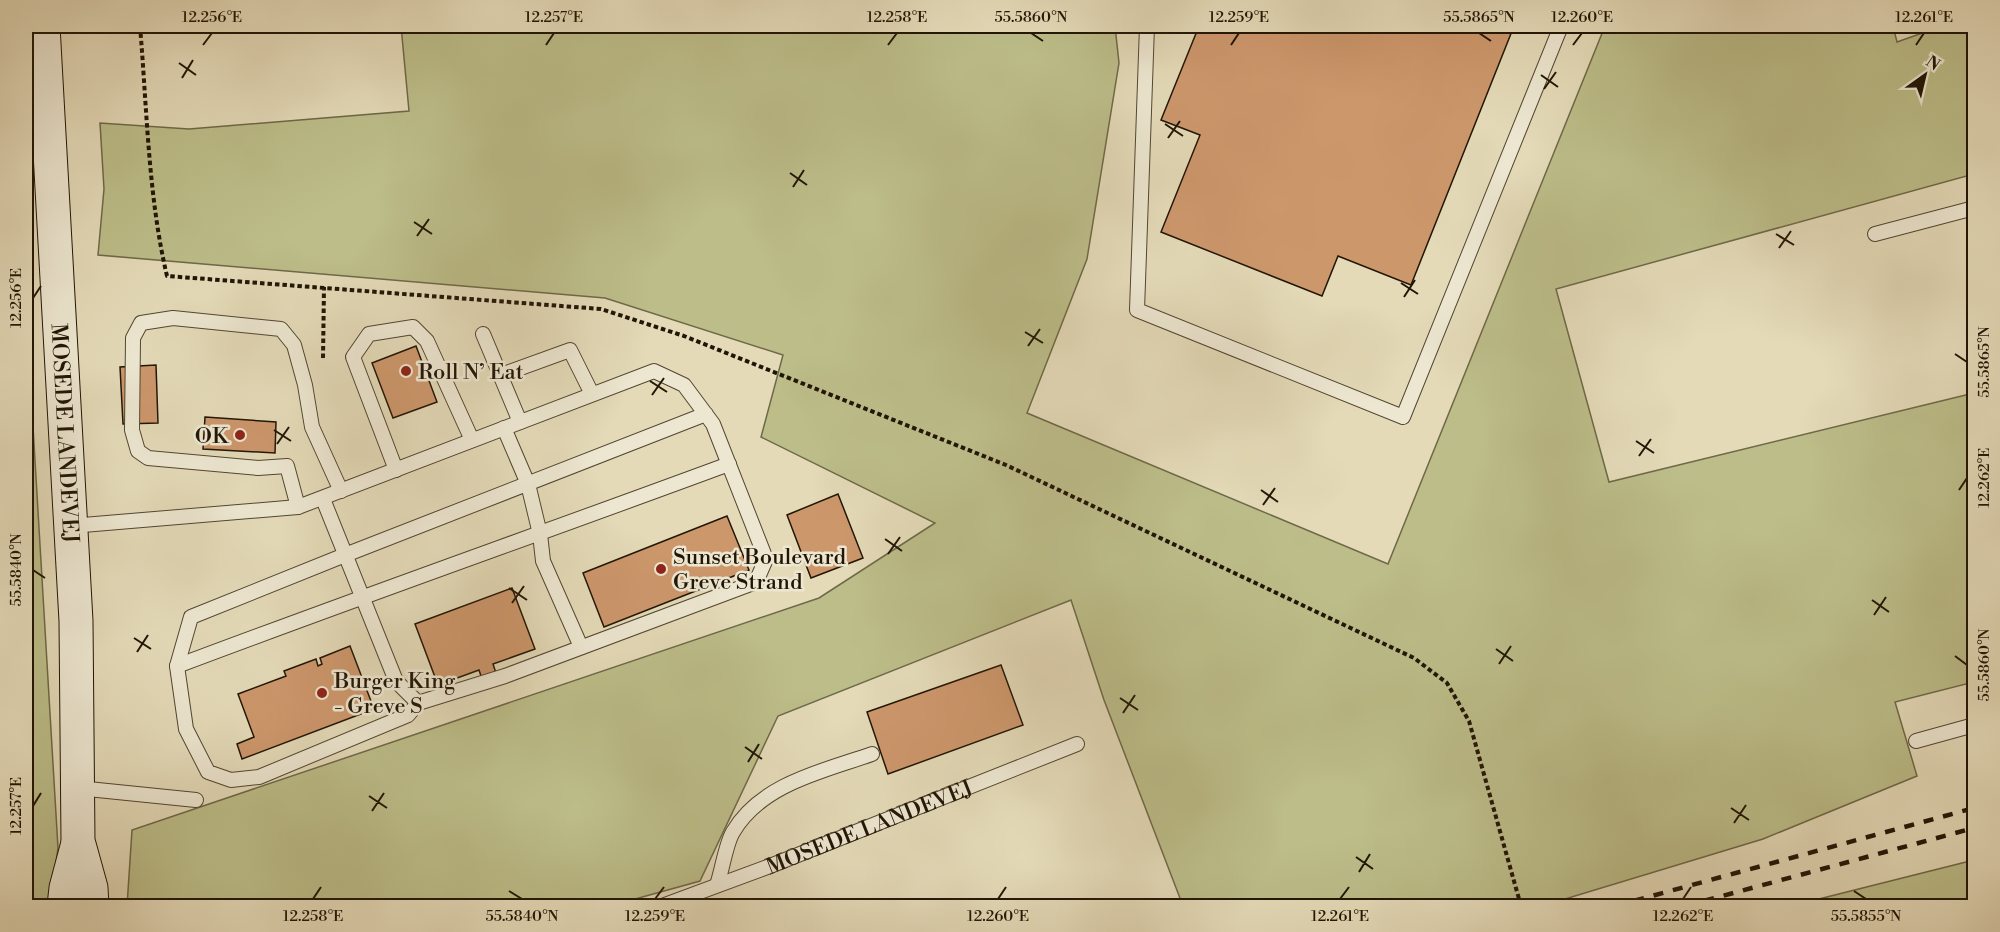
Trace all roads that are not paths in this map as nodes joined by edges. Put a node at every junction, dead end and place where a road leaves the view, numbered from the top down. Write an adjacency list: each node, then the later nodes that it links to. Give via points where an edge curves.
1 (43, 26): 19 (main road, MOSEDE LANDEVEJ)
2 (1147, 26): 3 (lane, via 1137,310 1403,417)
3 (1561, 26)
4 (1974, 208): 5 (lane)
5 (1875, 234)
6 (483, 334): 7 (lane)
7 (501, 375): 8 (lane, via 570,350); 10 (lane)
8 (592, 394): 9 (lane, via 654,371 684,384); 10 (lane)
9 (706, 414): 13 (lane); 15 (lane)
10 (520, 422): 11 (lane)
11 (504, 428): 12 (lane); 15 (lane)
12 (472, 440): 14 (lane); 14 (lane, via 427,340 413,327 369,334 353,357)
13 (729, 464): 20 (lane); 23 (lane, via 766,559 756,582)
14 (396, 470): 16 (lane)
15 (528, 484): 20 (lane); 21 (lane)
16 (341, 491): 17 (lane); 18 (lane, via 312,427 294,345 281,329 173,318 141,322 133,338 132,430 138,452 148,458 258,468 287,466)
17 (323, 499): 18 (lane); 21 (lane)
18 (298, 507): 19 (lane)
19 (71, 526): 30 (main road, MOSEDE LANDEVEJ)
20 (540, 534): 22 (lane); 23 (lane, via 543,561)
21 (345, 555): 22 (lane); 24 (lane, via 191,617)
22 (361, 597): 24 (lane); 25 (lane, via 396,681)
23 (581, 647): 25 (lane)
24 (177, 666): 25 (lane, via 186,729 208,772 231,780 259,777 408,715)
25 (418, 703)
26 (1974, 726): 27 (lane)
27 (1916, 741)
28 (1077, 744): 33 (lane, MOSEDE LANDEVEJ)
29 (872, 754): 33 (lane, via 773,791 746,813 732,834)
30 (78, 788): 31 (lane); 32 (main road, MOSEDE LANDEVEJ)
31 (196, 800)
32 (78, 842): 34 (main road, MOSEDE LANDEVEJ); 35 (main road, MOSEDE LANDEVEJ)
33 (717, 885): 36 (lane, MOSEDE LANDEVEJ)
34 (64, 906)
35 (92, 906)
36 (662, 906)

